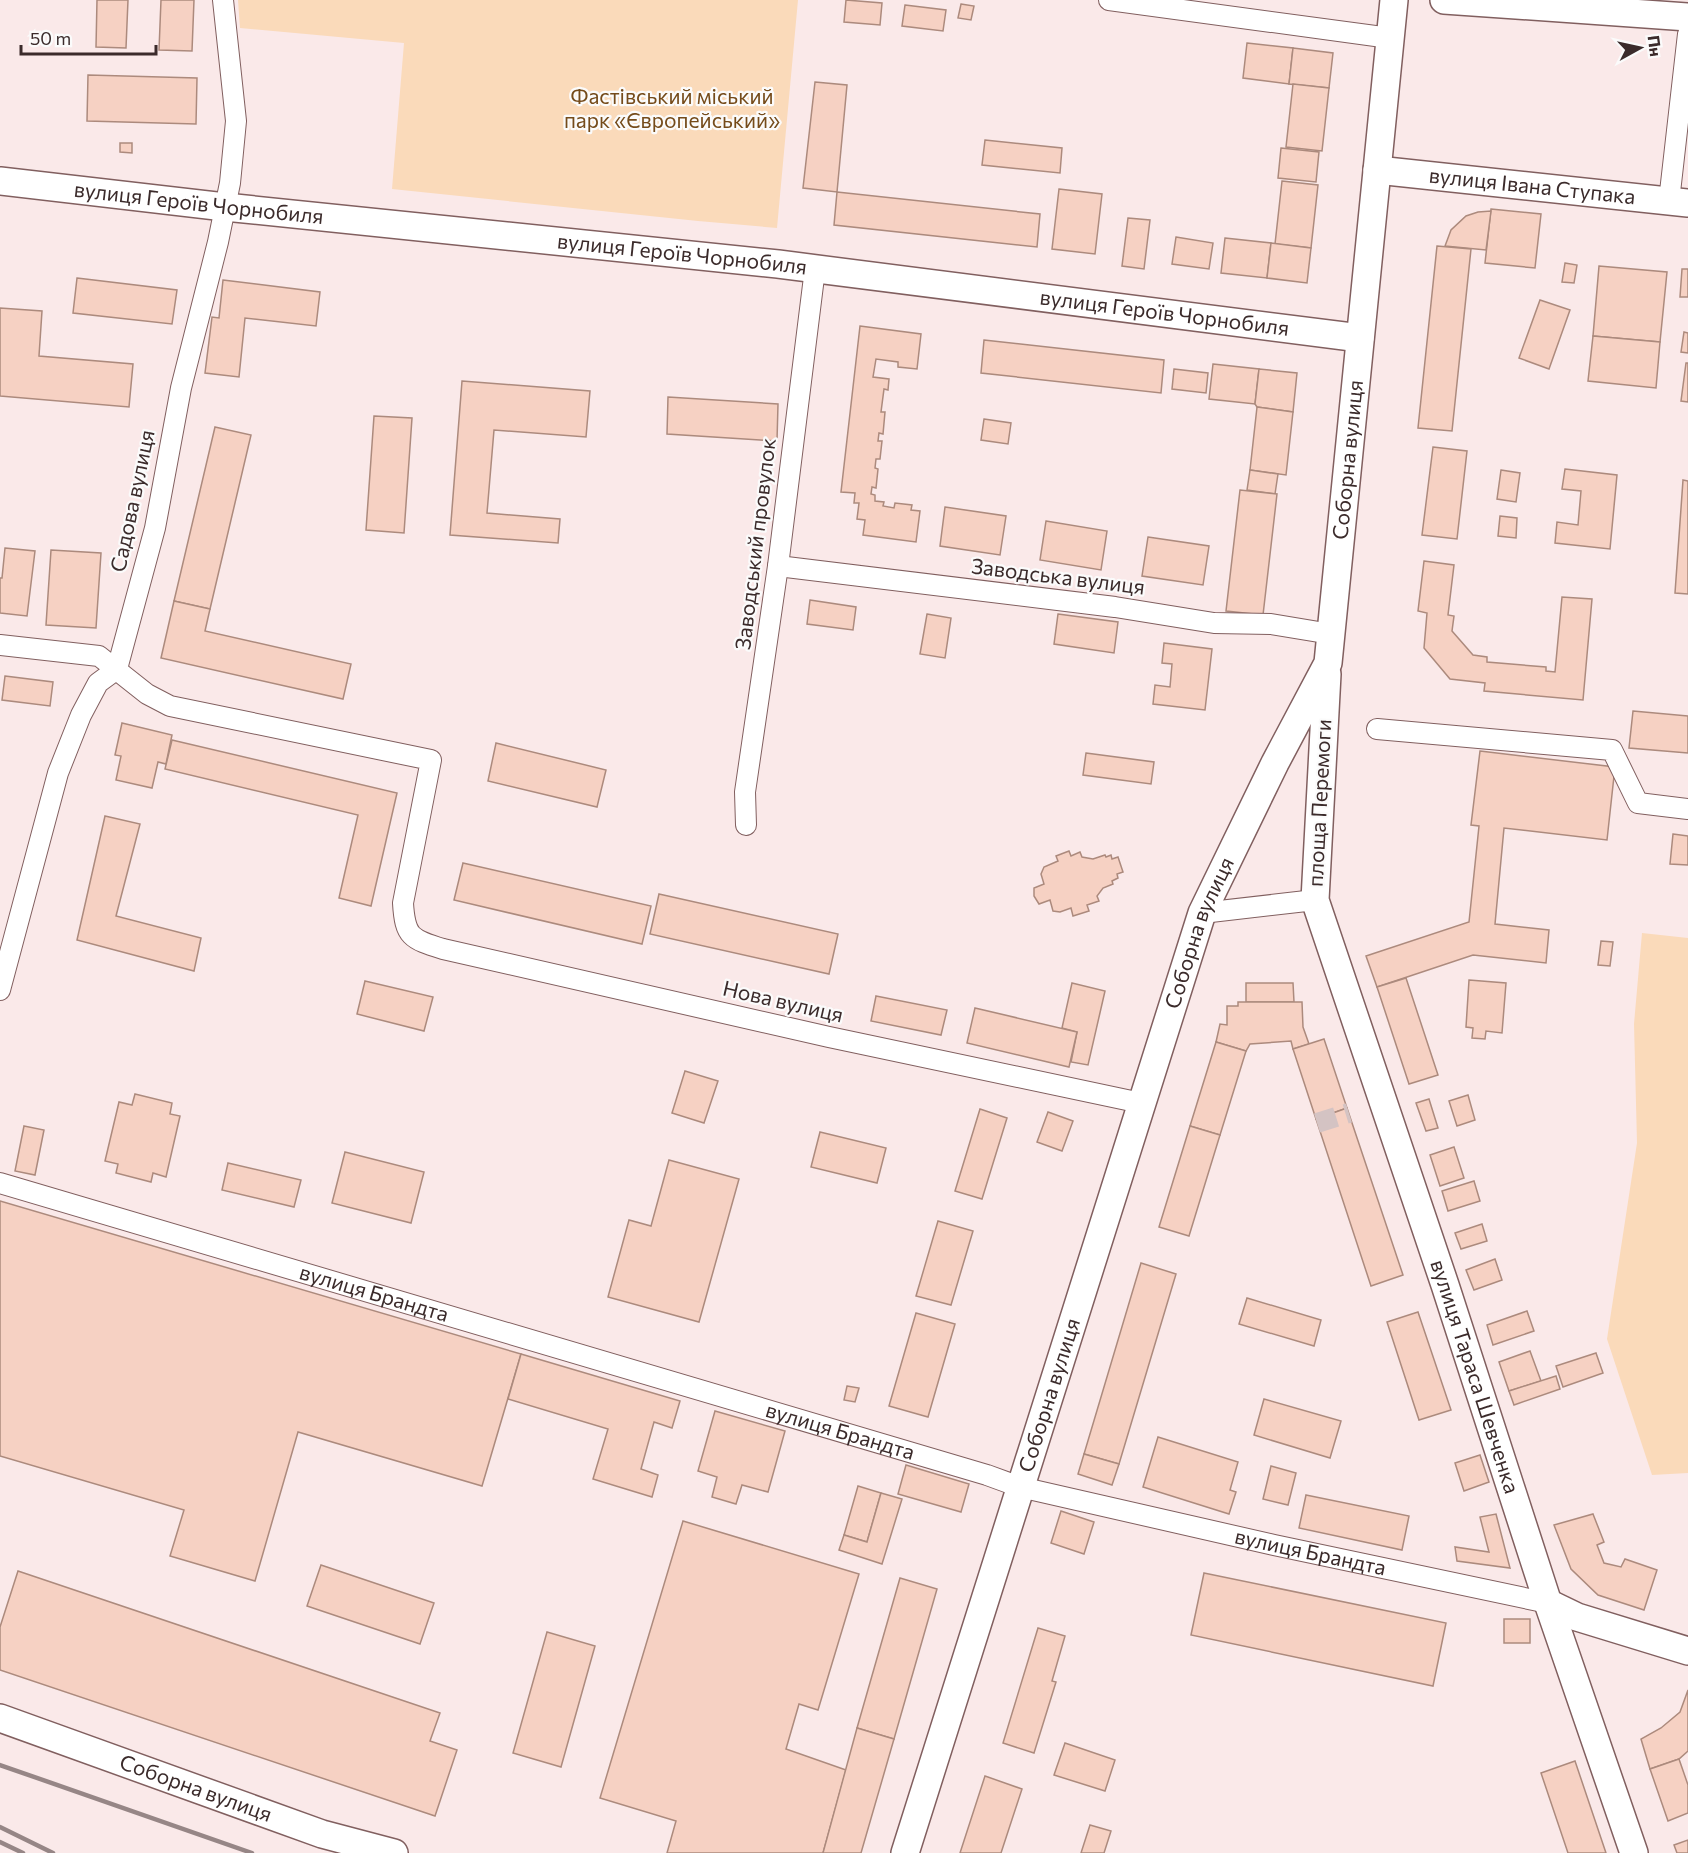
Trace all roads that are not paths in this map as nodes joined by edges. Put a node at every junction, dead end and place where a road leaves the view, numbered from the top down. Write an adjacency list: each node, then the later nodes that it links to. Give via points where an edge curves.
1 (223, 0): 11 (street, Садова вулиця, via 236,121)
2 (1109, 0): 7 (street)
3 (1394, 0): 7 (main road, Соборна вулиця)
4 (1444, 0): 5 (main road)
5 (1688, 17)
6 (1688, 34): 10 (street)
7 (1390, 38): 8 (main road, Соборна вулиця)
8 (1377, 170): 10 (main road, вулиця Івана Ступака); 13 (main road, Соборна вулиця)
9 (0, 181): 11 (main road, вулиця Героїв Чорнобиля)
10 (1678, 202)
11 (225, 207): 12 (main road, вулиця Героїв Чорнобиля); 17 (street, Садова вулиця, via 181,388 155,528)
12 (815, 269): 13 (main road, вулиця Героїв Чорнобиля); 14 (street, Заводський провулок)
13 (1360, 338): 15 (main road, Соборна вулиця)
14 (778, 566): 15 (street, Заводська вулиця, via 1214,623 1271,624); 22 (street, Заводський провулок, via 745,792)
15 (1331, 634): 18 (main road, Соборна вулиця)
16 (6, 645): 17 (street); 19 (street, via 99,656)
17 (123, 648): 19 (street, Садова вулиця)
18 (1328, 663): 23 (main road, площа Перемоги); 24 (main road, Соборна вулиця)
19 (117, 669): 25 (street, via 98,683 58,773); 26 (street, Нова вулиця, via 147,694 170,706 431,760 403,903 404,924 416,940 829,1037)
20 (1377, 729): 21 (street, via 1612,750 1638,803)
21 (1688, 809)
22 (746, 825)
23 (1315, 900): 24 (street, площа Перемоги); 29 (main road, вулиця Тараса Шевченка)
24 (1202, 913): 26 (main road, Соборна вулиця)
25 (1, 980)
26 (1141, 1103): 28 (main road, Соборна вулиця)
27 (0, 1183): 28 (street, вулиця Брандта)
28 (1020, 1487): 29 (street, вулиця Брандта); 33 (main road, Соборна вулиця)
29 (1548, 1603): 30 (main road, вулиця Брандта, via 1577,1617); 34 (main road, вулиця Тараса Шевченка)
30 (1688, 1651)
31 (0, 1718): 32 (main road, Соборна вулиця, via 322,1834)
32 (394, 1853)
33 (905, 1853)
34 (1634, 1853)

